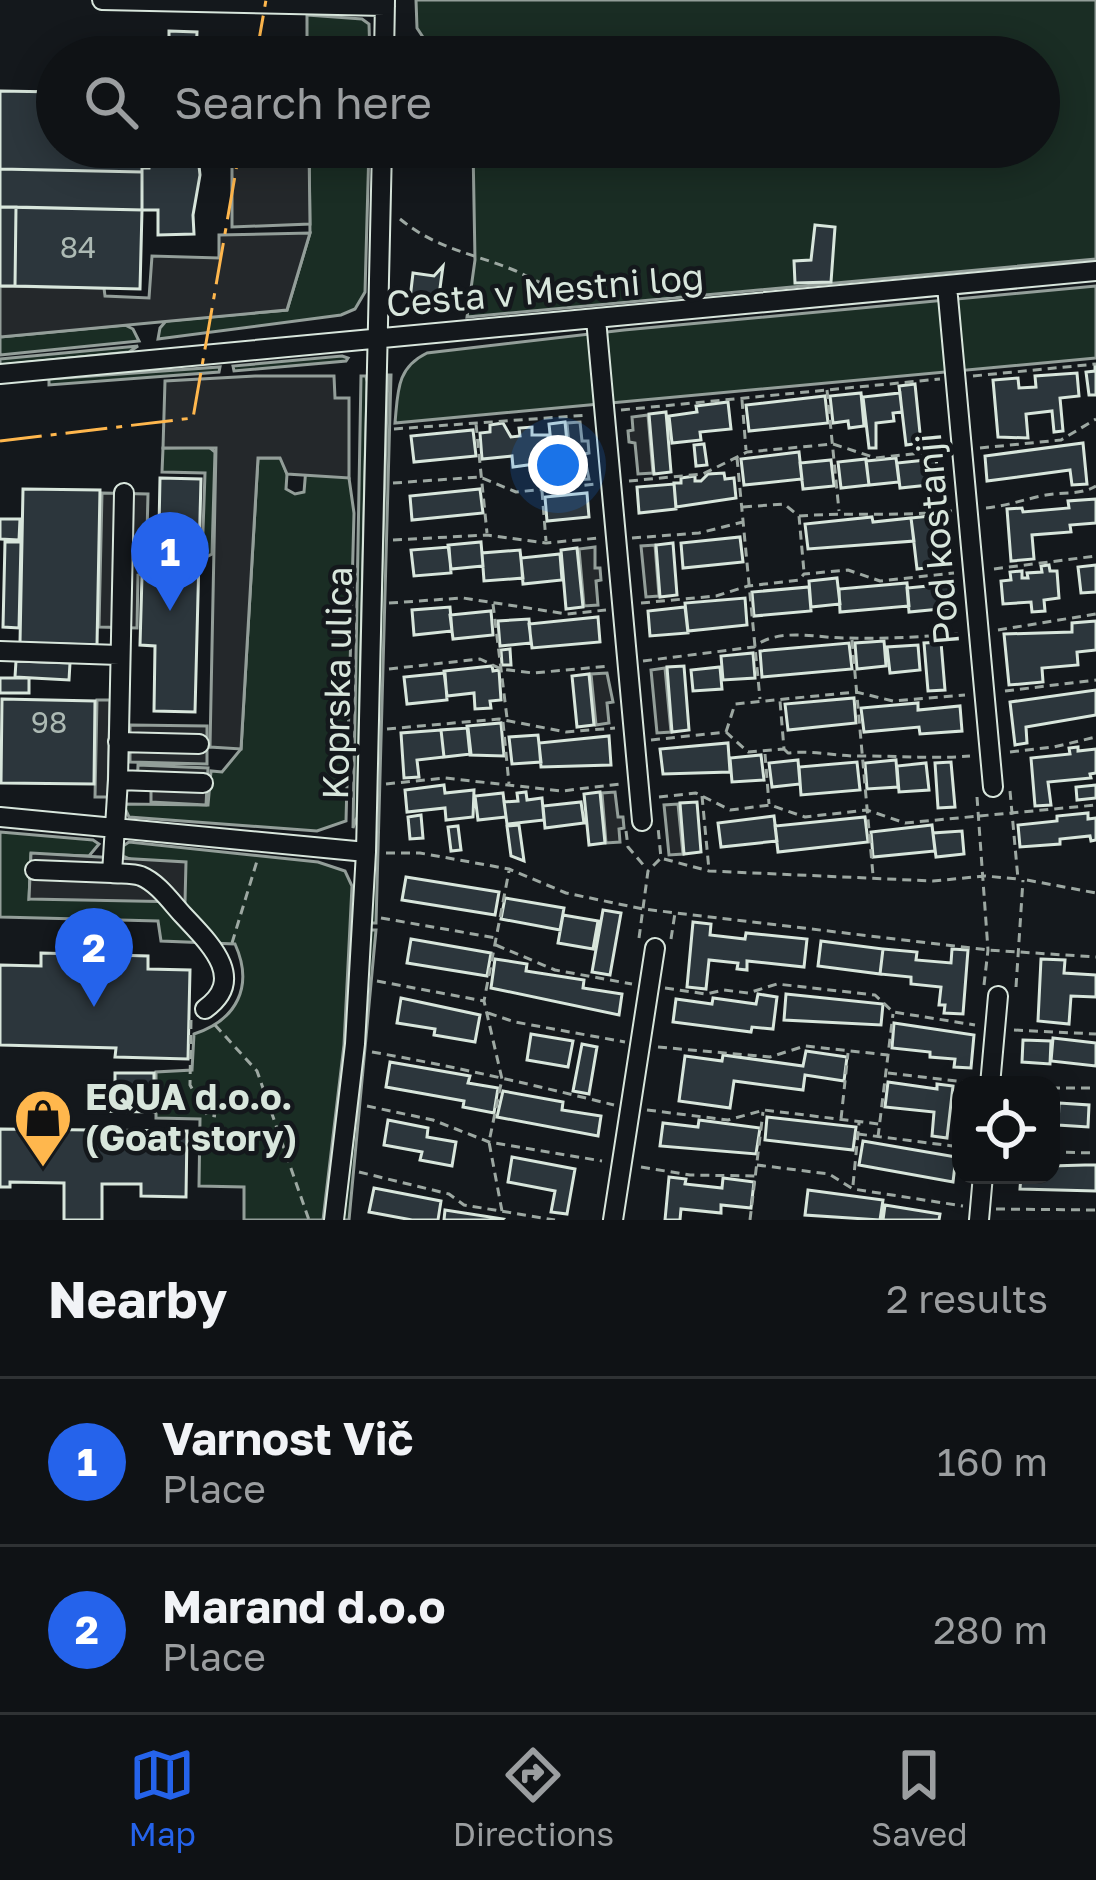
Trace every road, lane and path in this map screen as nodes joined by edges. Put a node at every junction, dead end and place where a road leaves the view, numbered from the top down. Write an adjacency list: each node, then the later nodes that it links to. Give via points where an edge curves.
1 (102, 0): 2 (street)
2 (385, 3): 3 (street)
3 (384, 36)
4 (382, 168): 5 (street, Koprska ulica)
5 (381, 202): 8 (path, via 429,242); 10 (street, Koprska ulica)
6 (1096, 272): 7 (street, Cesta v Mestni log)
7 (947, 286): 8 (street, Cesta v Mestni log); 13 (street, Pod kostanji)
8 (619, 317): 9 (street, Cesta v Mestni log)
9 (596, 320): 10 (street, Cesta v Mestni log); 16 (street)
10 (377, 340): 12 (street, Cesta v Mestni log); 84 (street, Koprska ulica)
11 (1096, 364): 13 (path)
12 (0, 374)
13 (955, 378): 14 (path); 21 (street, Pod kostanji)
14 (827, 390): 15 (path); 20 (path)
15 (742, 398): 16 (path); 22 (path)
16 (604, 413): 18 (path); 26 (street)
17 (1096, 419): 21 (path, via 1061,440)
18 (476, 422): 19 (path); 24 (path)
19 (392, 429)
20 (833, 444): 21 (path, via 876,458); 22 (path); 30 (path)
21 (962, 449): 37 (street, Pod kostanji)
22 (747, 452): 23 (path)
23 (736, 456): 26 (path, via 703,474); 29 (path)
24 (481, 477): 25 (path); 27 (path, via 516,492); 32 (path)
25 (391, 483)
26 (610, 483): 27 (path); 33 (street)
27 (542, 490): 35 (path)
28 (124, 493): 48 (street)
29 (741, 508): 31 (path); 38 (path, via 784,504 799,516)
30 (839, 513)
31 (743, 522): 33 (path); 39 (path)
32 (488, 535): 34 (path); 35 (path)
33 (616, 537): 35 (path); 42 (street)
34 (389, 540)
35 (546, 543)
36 (1096, 556): 37 (path)
37 (973, 572): 38 (path, via 880,581 848,570); 44 (street, Pod kostanji)
38 (804, 574): 39 (path)
39 (748, 586): 42 (path); 46 (path)
40 (388, 603): 41 (path)
41 (493, 604): 42 (path, via 567,614); 51 (path)
42 (622, 607): 49 (street)
43 (1096, 614): 44 (path)
44 (979, 632): 45 (path); 54 (street, Pod kostanji)
45 (851, 638): 46 (path, via 816,634); 53 (path)
46 (754, 647): 49 (path); 56 (path)
47 (0, 651): 48 (street)
48 (118, 655): 62 (street)
49 (627, 664): 51 (path); 60 (street)
50 (387, 669): 51 (path, via 480,659)
51 (501, 669): 57 (path)
52 (1096, 680): 54 (path)
53 (856, 692): 54 (path, via 893,701); 55 (path); 67 (path)
54 (984, 693): 66 (street, Pod kostanji)
55 (779, 700): 56 (path); 64 (path)
56 (760, 702): 59 (path, via 735,704)
57 (505, 719): 58 (path); 60 (path); 71 (path)
58 (385, 730)
59 (726, 732): 60 (path); 65 (path, via 748,752)
60 (633, 734): 73 (street)
61 (1096, 736): 66 (path)
62 (118, 742): 63 (street); 68 (street)
63 (200, 744)
64 (784, 748): 65 (path); 67 (path)
65 (764, 751): 78 (path)
66 (990, 754): 67 (path); 72 (street, Pod kostanji)
67 (862, 757): 79 (path)
68 (118, 780): 69 (street); 82 (street)
69 (203, 783)
70 (384, 784): 71 (path, via 445,778)
71 (509, 786): 73 (path)
72 (993, 787)
73 (638, 790): 75 (path); 81 (street)
74 (713, 793): 76 (path)
75 (702, 796): 76 (path); 88 (path)
76 (714, 802): 78 (path, via 730,810)
77 (1096, 805): 79 (path, via 905,823)
78 (770, 806): 79 (path, via 805,817)
79 (867, 810): 90 (path)
80 (0, 817): 82 (street)
81 (641, 821)
82 (113, 829): 83 (street); 89 (street)
83 (263, 842): 84 (street); 99 (path)
84 (366, 852): 86 (path); 139 (street, Koprska ulica)
85 (661, 858): 88 (path)
86 (509, 869): 94 (path); 96 (path, via 644,909)
87 (35, 870): 89 (street)
88 (709, 872): 90 (path)
89 (112, 874): 99 (street, via 139,875 158,888)
90 (874, 878): 91 (path)
91 (1023, 880): 92 (path); 97 (path)
92 (1096, 893)
93 (380, 918): 94 (path)
94 (496, 942): 101 (path, via 555,970); 103 (path)
95 (655, 947): 101 (street)
96 (988, 950): 97 (path); 102 (path, via 982,994)
97 (1018, 953): 98 (path); 102 (path, via 1015,997)
98 (1096, 957)
99 (221, 960): 104 (street, via 224,985)
100 (375, 981): 103 (path)
101 (649, 986): 106 (path, via 706,994 777,984 875,995); 109 (street)
102 (998, 996): 107 (street)
103 (484, 1001): 105 (path)
104 (198, 1011): 119 (path, via 190,1085 207,1115); 138 (path, via 257,1071)
105 (486, 1012): 109 (path); 124 (path, via 502,1079)
106 (893, 1012): 107 (path); 111 (path)
107 (987, 1026): 108 (path); 113 (street)
108 (1096, 1034)
109 (648, 1045): 110 (path, via 770,1057 805,1046); 128 (street)
110 (848, 1051): 111 (path); 120 (path)
111 (887, 1055): 112 (path)
112 (886, 1073): 114 (path); 123 (path)
113 (990, 1076)
114 (952, 1081)
115 (1060, 1088): 116 (path)
116 (1096, 1088)
117 (365, 1106): 124 (path)
118 (764, 1110): 129 (path)
119 (216, 1115)
120 (842, 1119)
121 (859, 1121): 122 (path)
122 (858, 1134): 123 (path); 133 (path)
123 (878, 1137): 125 (path)
124 (489, 1142): 128 (path); 135 (path)
125 (952, 1146)
126 (1060, 1152): 127 (path)
127 (1096, 1153)
128 (621, 1165): 131 (path); 142 (street)
129 (757, 1165): 131 (path); 133 (path, via 829,1174)
130 (357, 1172): 135 (path)
131 (756, 1176): 143 (path)
132 (982, 1184): 137 (street)
133 (853, 1190): 137 (path)
134 (1096, 1210): 137 (path)
135 (502, 1211): 136 (path)
136 (511, 1212): 140 (path); 141 (path)
137 (980, 1214)
138 (309, 1220)
139 (334, 1220)
140 (509, 1220)
141 (555, 1220)
142 (613, 1220)
143 (750, 1220)

